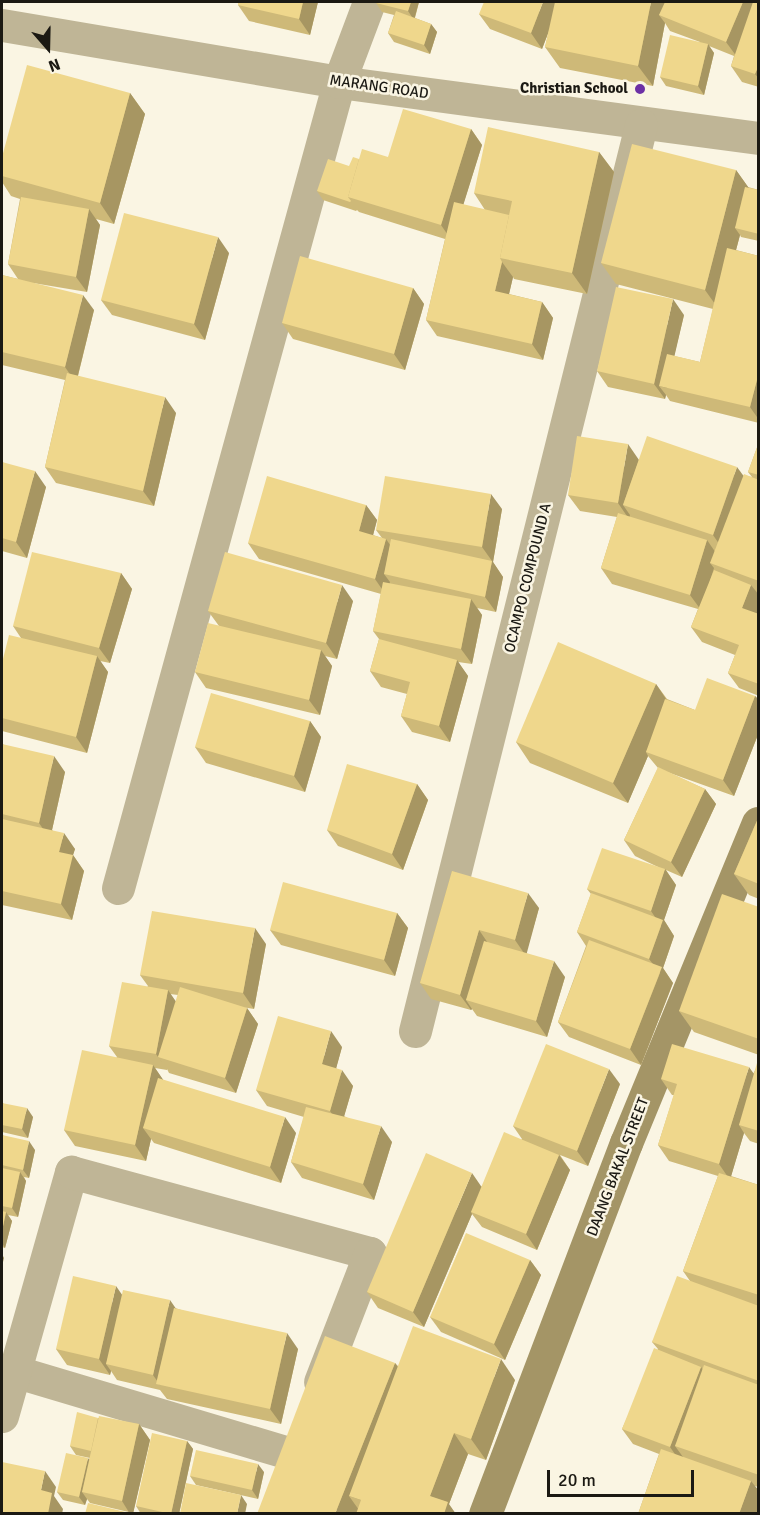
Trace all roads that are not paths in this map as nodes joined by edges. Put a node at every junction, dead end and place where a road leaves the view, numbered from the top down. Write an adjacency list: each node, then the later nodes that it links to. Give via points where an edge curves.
1 (369, 2): 3 (street)
2 (2, 25): 3 (street, MARANG ROAD)
3 (339, 82): 4 (street, MARANG ROAD); 7 (street)
4 (640, 125): 5 (street, MARANG ROAD); 8 (street, OCAMPO COMPOUND A)
5 (759, 138)
6 (759, 823): 11 (street, DAANG BAKAL STREET, via 627,1143)
7 (118, 888)
8 (415, 1031)
9 (17, 1372): 9 (street, via 287,1469 370,1253 71,1172); 10 (street)
10 (2, 1416)
11 (485, 1514)

